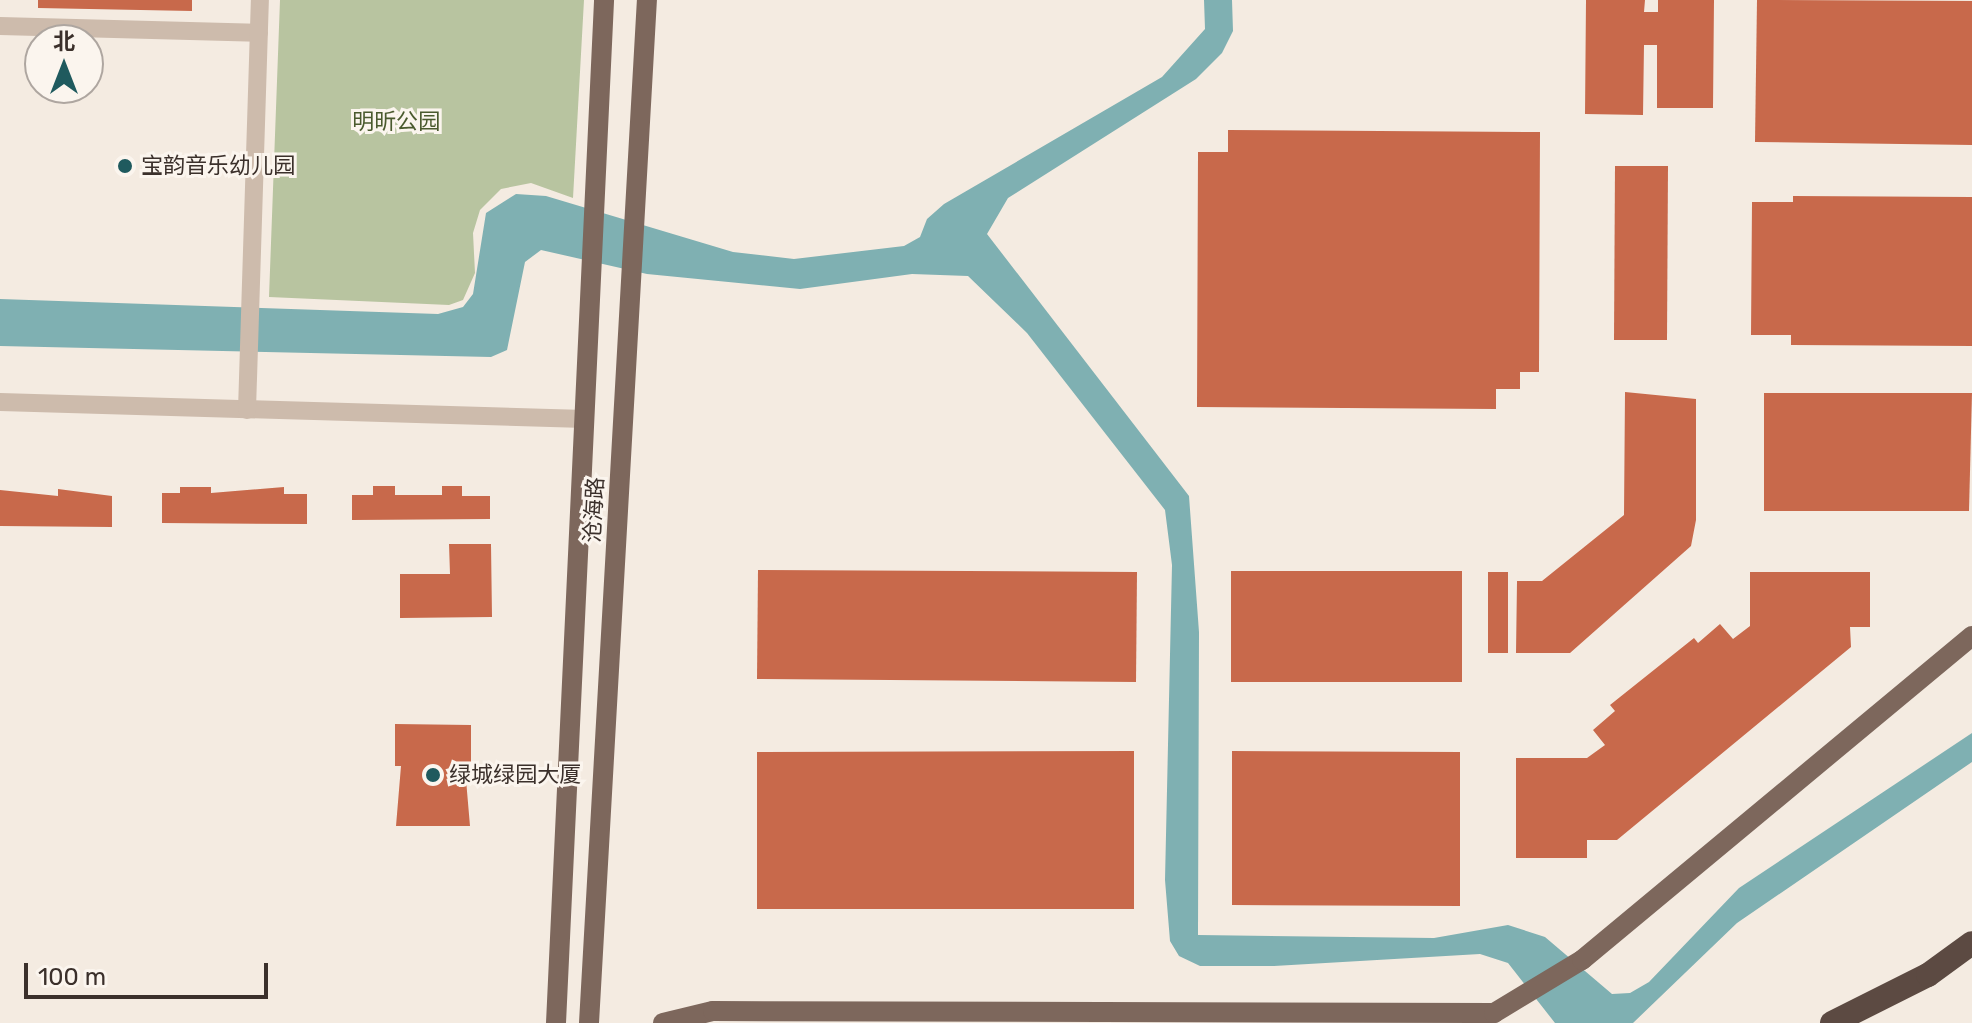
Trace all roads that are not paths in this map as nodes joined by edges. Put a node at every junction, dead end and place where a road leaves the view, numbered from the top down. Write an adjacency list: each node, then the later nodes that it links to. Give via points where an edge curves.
1 (260, 0): 5 (street)
2 (604, 0): 8 (main road, 沧海路)
3 (647, 0): 13 (main road, 沧海路)
4 (0, 26): 5 (street)
5 (259, 33): 7 (street)
6 (0, 402): 7 (street)
7 (247, 410): 8 (street)
8 (585, 419): 12 (main road, 沧海路)
9 (1972, 636): 11 (main road, via 1582,960 1494,1013)
10 (1972, 943): 16 (highway, via 1928,975)
11 (983, 1013): 14 (main road, via 713,1011); 15 (main road)
12 (556, 1023)
13 (589, 1023)
14 (663, 1023)
15 (1017, 1023)
16 (1832, 1023)

